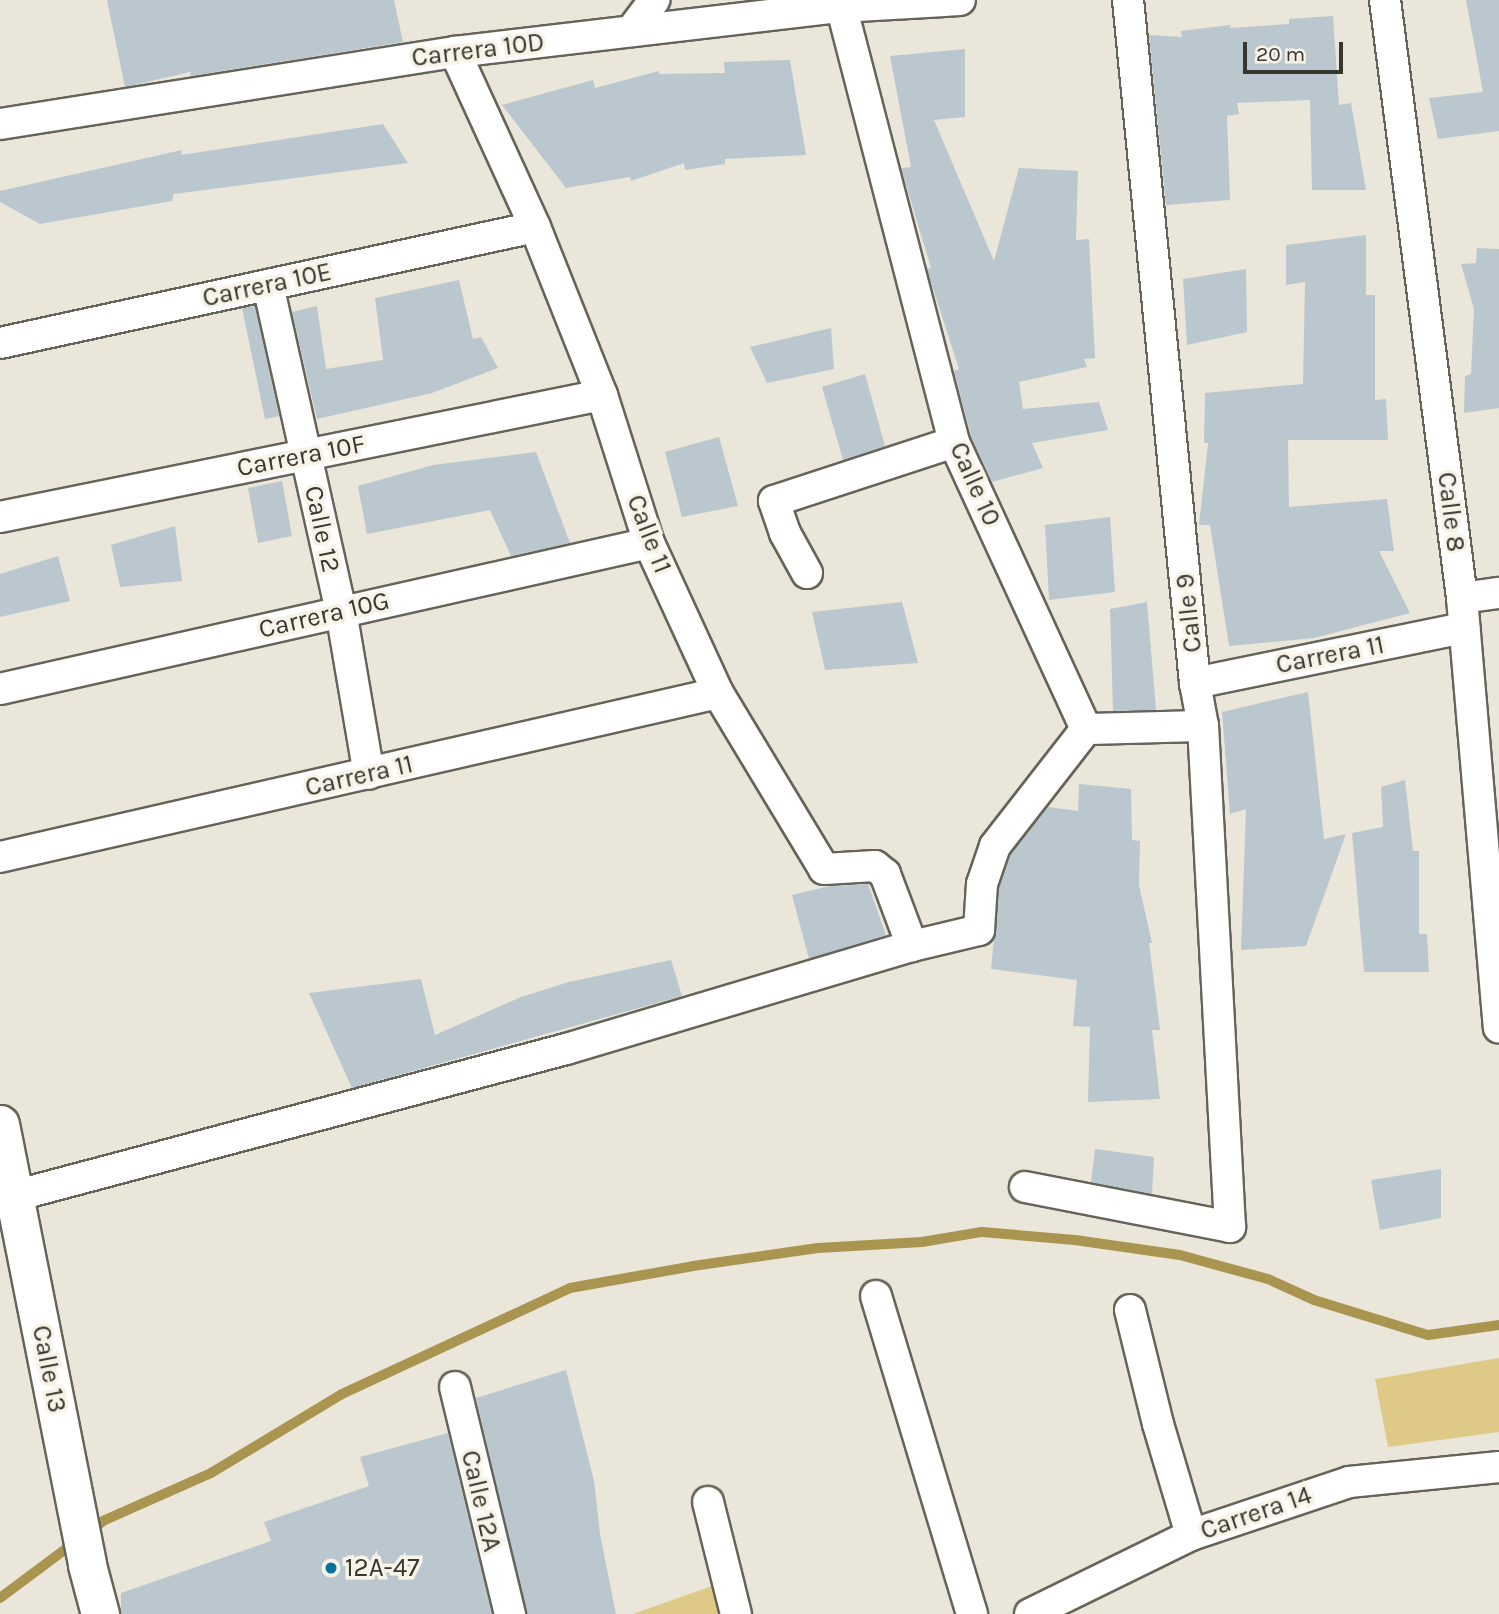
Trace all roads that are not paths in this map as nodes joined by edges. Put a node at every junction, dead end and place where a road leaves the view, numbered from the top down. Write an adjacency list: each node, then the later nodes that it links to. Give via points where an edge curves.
1 (654, 0): 6 (street)
2 (960, 0): 5 (street, Carrera 10D)
3 (1128, 0): 22 (street, Calle 9)
4 (1385, 0): 19 (street, Calle 8)
5 (840, 4): 6 (street, Carrera 10D); 13 (street, Calle 10)
6 (631, 32): 7 (street, Carrera 10D)
7 (455, 52): 8 (street, Carrera 10D); 9 (street, Calle 11)
8 (0, 124)
9 (535, 227): 10 (street, Carrera 10E); 12 (street, Calle 11)
10 (268, 285): 11 (street, Carrera 10E); 14 (street, Calle 12)
11 (0, 343)
12 (602, 395): 14 (street, Carrera 10F); 16 (street, Calle 11)
13 (954, 442): 17 (street, via 774,501); 26 (street, Calle 10)
14 (306, 454): 15 (street, Carrera 10F); 20 (street, Calle 12)
15 (0, 517)
16 (649, 543): 20 (street, Carrera 10G); 24 (street, Calle 11)
17 (807, 573)
18 (1499, 593): 19 (street)
19 (1462, 598): 21 (street, Calle 8)
20 (341, 611): 23 (street, Carrera 10G); 27 (street, Calle 12)
21 (1464, 628): 22 (street, Carrera 11); 30 (street, Calle 8)
22 (1195, 683): 25 (street, Calle 9)
23 (0, 689)
24 (719, 693): 27 (street, Carrera 11); 29 (street, Calle 11, via 824,869 876,866 885,874)
25 (1203, 726): 26 (street); 32 (street, Calle 9, via 1230,1227)
26 (1086, 729): 29 (street, via 995,846 982,884 979,930)
27 (369, 774): 28 (street, Carrera 11)
28 (0, 857)
29 (912, 946): 33 (street, via 566,1049)
30 (1499, 1027)
31 (0, 1124): 33 (street, Calle 13)
32 (1025, 1187)
33 (14, 1196): 40 (street, Calle 13)
34 (876, 1296): 43 (street)
35 (1130, 1310): 39 (street, via 1157,1424)
36 (456, 1387): 41 (street, Calle 12A)
37 (1499, 1467): 39 (street, Carrera 14, via 1349,1482)
38 (708, 1502): 42 (street)
39 (1191, 1535): 44 (street, Carrera 14)
40 (100, 1614)
41 (510, 1614)
42 (736, 1614)
43 (972, 1614)
44 (1030, 1614)

